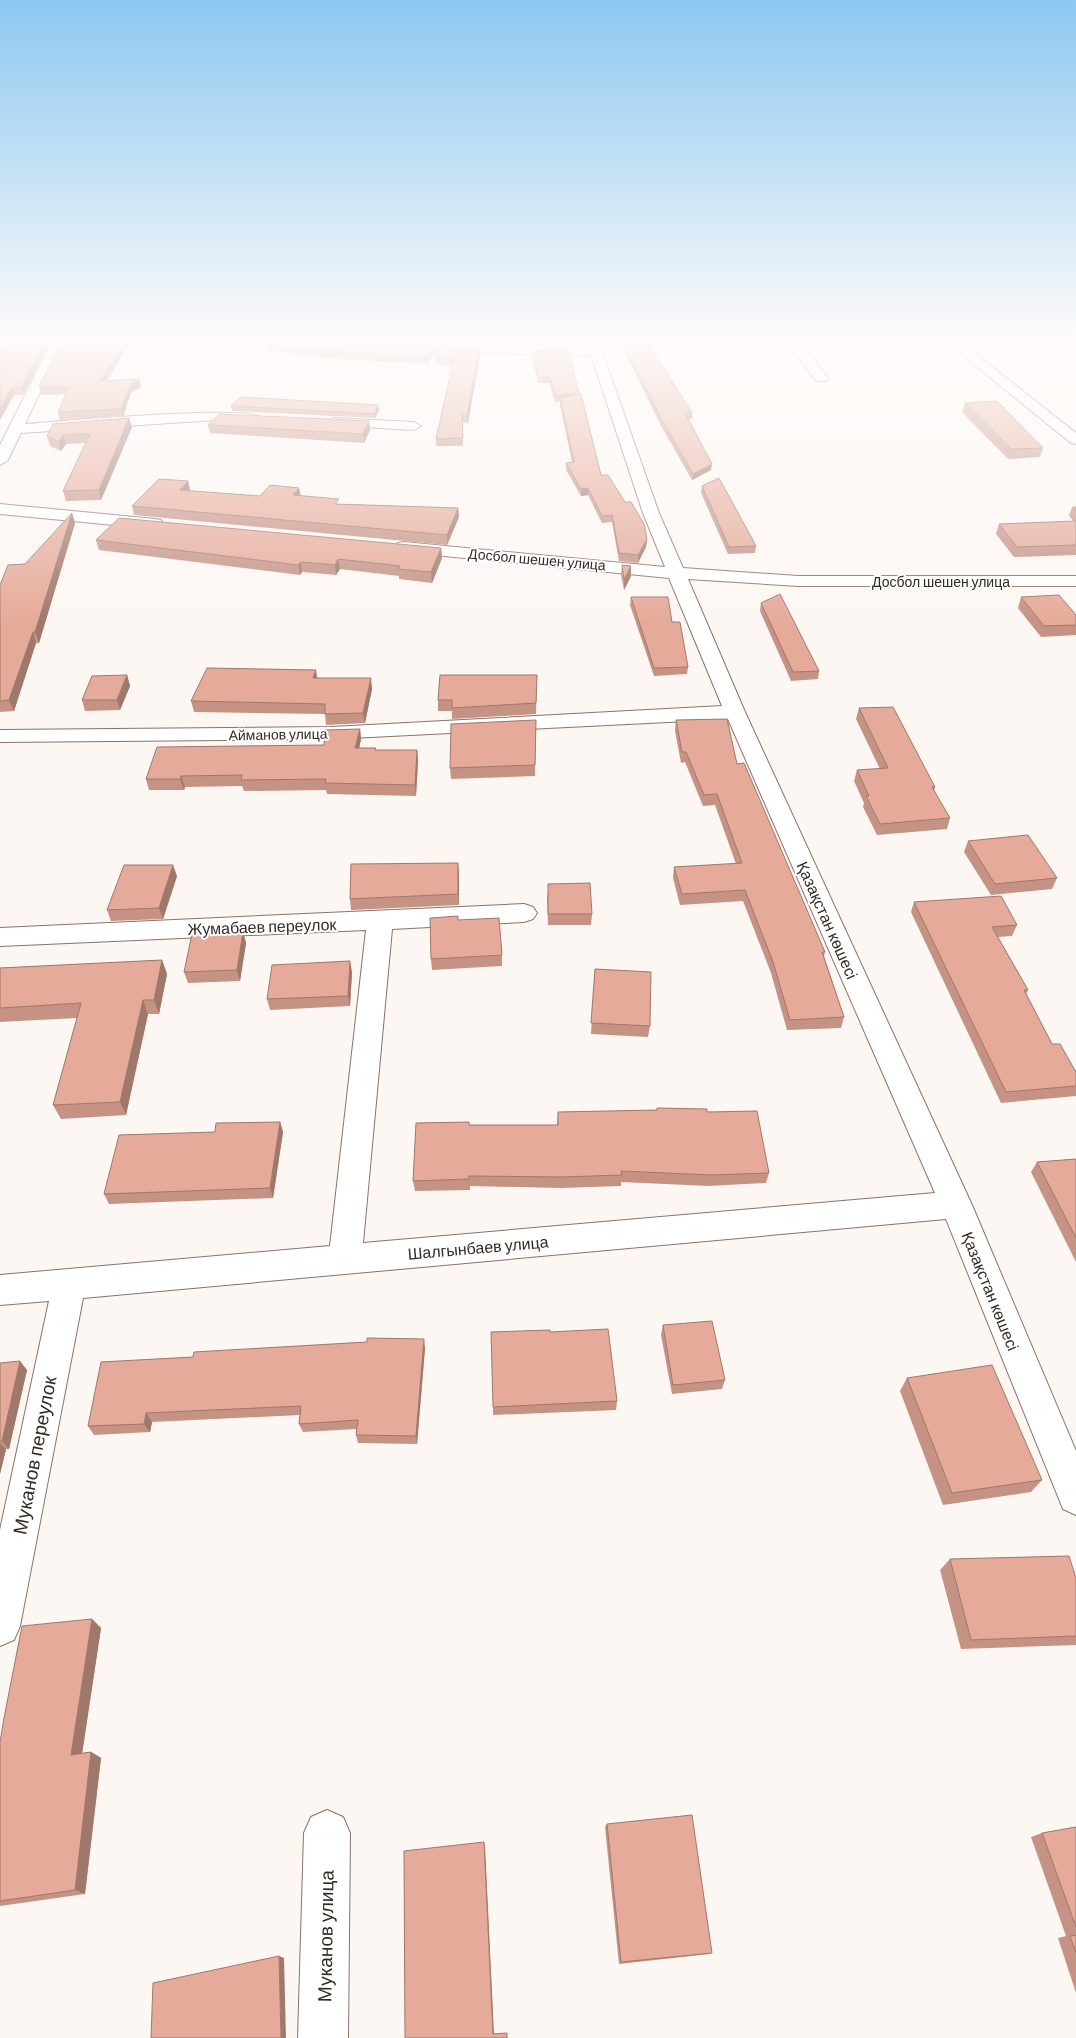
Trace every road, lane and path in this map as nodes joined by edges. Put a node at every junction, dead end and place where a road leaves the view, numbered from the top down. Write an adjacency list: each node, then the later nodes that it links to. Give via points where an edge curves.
1 (12, 435): 3 (street)
2 (624, 435): 7 (street, Қазақстан көшесі, via 651,513)
3 (0, 460)
4 (0, 509): 5 (street)
5 (168, 525)
6 (386, 545): 7 (street, Досбол шешен улица)
7 (677, 573): 8 (street, Досбол шешен улица, via 798,581); 9 (street, Қазақстан көшесі)
8 (1076, 581)
9 (734, 712): 10 (street, Айманов улица, via 331,733); 14 (street, Қазақстан көшесі)
10 (0, 736)
11 (524, 913): 12 (street, Жумабаев переулок)
12 (380, 921): 13 (street, Жумабаев переулок); 15 (street)
13 (0, 937)
14 (956, 1205): 15 (street, Шалгынбаев улица); 18 (street, Қазақстан көшесі)
15 (346, 1259): 16 (street, Шалгынбаев улица)
16 (69, 1284): 17 (street, Шалгынбаев улица); 19 (street, Муканов переулок)
17 (0, 1290)
18 (1076, 1496)
19 (0, 1626)
20 (327, 1833): 21 (street, Муканов улица)
21 (323, 2038)

